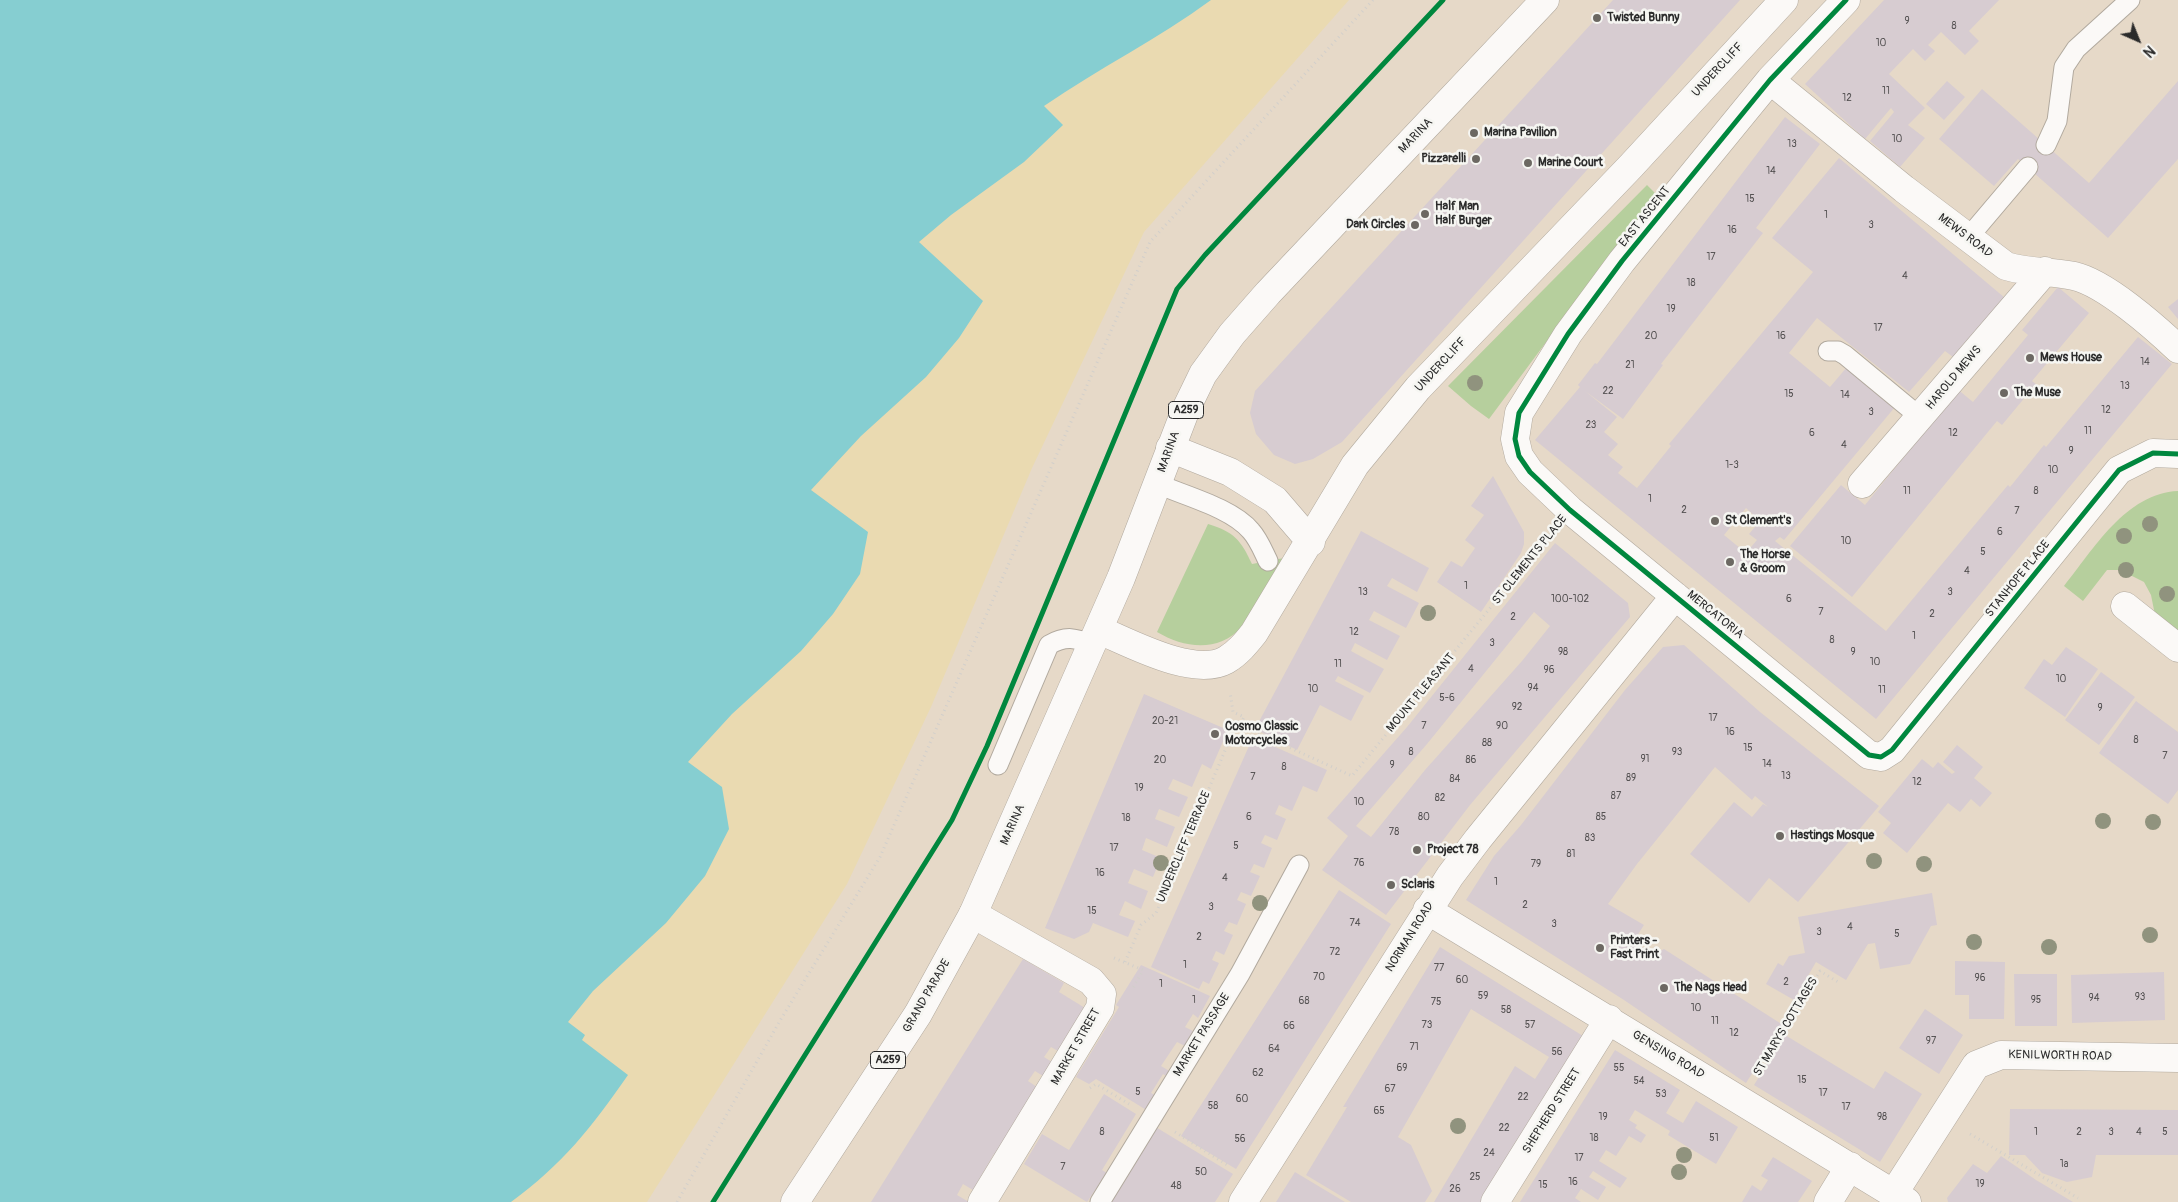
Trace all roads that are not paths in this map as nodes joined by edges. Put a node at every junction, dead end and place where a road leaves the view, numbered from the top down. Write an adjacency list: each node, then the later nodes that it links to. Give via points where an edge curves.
1 (1545, 0): 13 (main road, MARINA / A259, via 1232,334 1203,374)
2 (1784, 0): 18 (main road, UNDERCLIFF, via 1631,166 1418,388 1355,465)
3 (1846, 0): 5 (main road, EAST ASCENT)
4 (2130, 0): 6 (lane, via 2076,49 2064,67 2057,121)
5 (1770, 80): 8 (main road, MEWS ROAD); 15 (main road, EAST ASCENT, via 1622,261 1568,334 1519,413 1515,439 1519,456)
6 (2046, 145)
7 (2028, 167): 8 (lane)
8 (1967, 239): 9 (main road, MEWS ROAD, via 2006,266 2026,272)
9 (2045, 271): 10 (main road, MEWS ROAD, via 2077,277 2100,287); 12 (main road, HAROLD MEWS)
10 (2178, 349)
11 (1828, 352): 12 (lane, via 1838,351 1845,356)
12 (1920, 418): 17 (main road, HAROLD MEWS)
13 (1170, 448): 16 (main road, MARINA / A259); 18 (main road, via 1230,472 1275,500)
14 (2178, 454): 24 (main road, STANHOPE PLACE, via 2152,453 2119,470)
15 (1530, 472): 20 (main road, MERCATORIA, via 1570,510)
16 (1158, 484): 19 (lane, via 1231,515 1251,530); 22 (main road, MARINA / A259)
17 (1862, 484)
18 (1311, 542): 22 (main road, UNDERCLIFF, via 1254,633 1226,660 1215,664 1191,664)
19 (1268, 561)
20 (1675, 596): 24 (main road, MERCATORIA, via 1870,755 1881,757); 27 (main road, NORMAN ROAD, via 1478,839)
21 (2125, 606): 23 (main road)
22 (1096, 638): 25 (lane, via 1060,638 1049,645); 28 (main road, MARINA / A259)
23 (2178, 648)
24 (1892, 750)
25 (998, 764)
26 (1299, 865): 35 (lane, MARKET PASSAGE, via 1240,974)
27 (1427, 910): 29 (main road, GENSING ROAD); 36 (main road, NORMAN ROAD)
28 (973, 914): 33 (main road, GRAND PARADE / A259, via 918,1014); 34 (main road, MARKET STREET, via 1091,980 1102,994 1100,1008)
29 (1609, 1019): 31 (main road, GENSING ROAD); 37 (main road, SHEPHERD STREET)
30 (2178, 1058): 32 (main road, KENILWORTH ROAD, via 2001,1055 1976,1065 1942,1118)
31 (1850, 1166): 32 (main road, GENSING ROAD); 38 (main road)
32 (1900, 1198)
33 (795, 1202)
34 (982, 1202)
35 (1100, 1202)
36 (1244, 1202)
37 (1495, 1202)
38 (1828, 1202)

